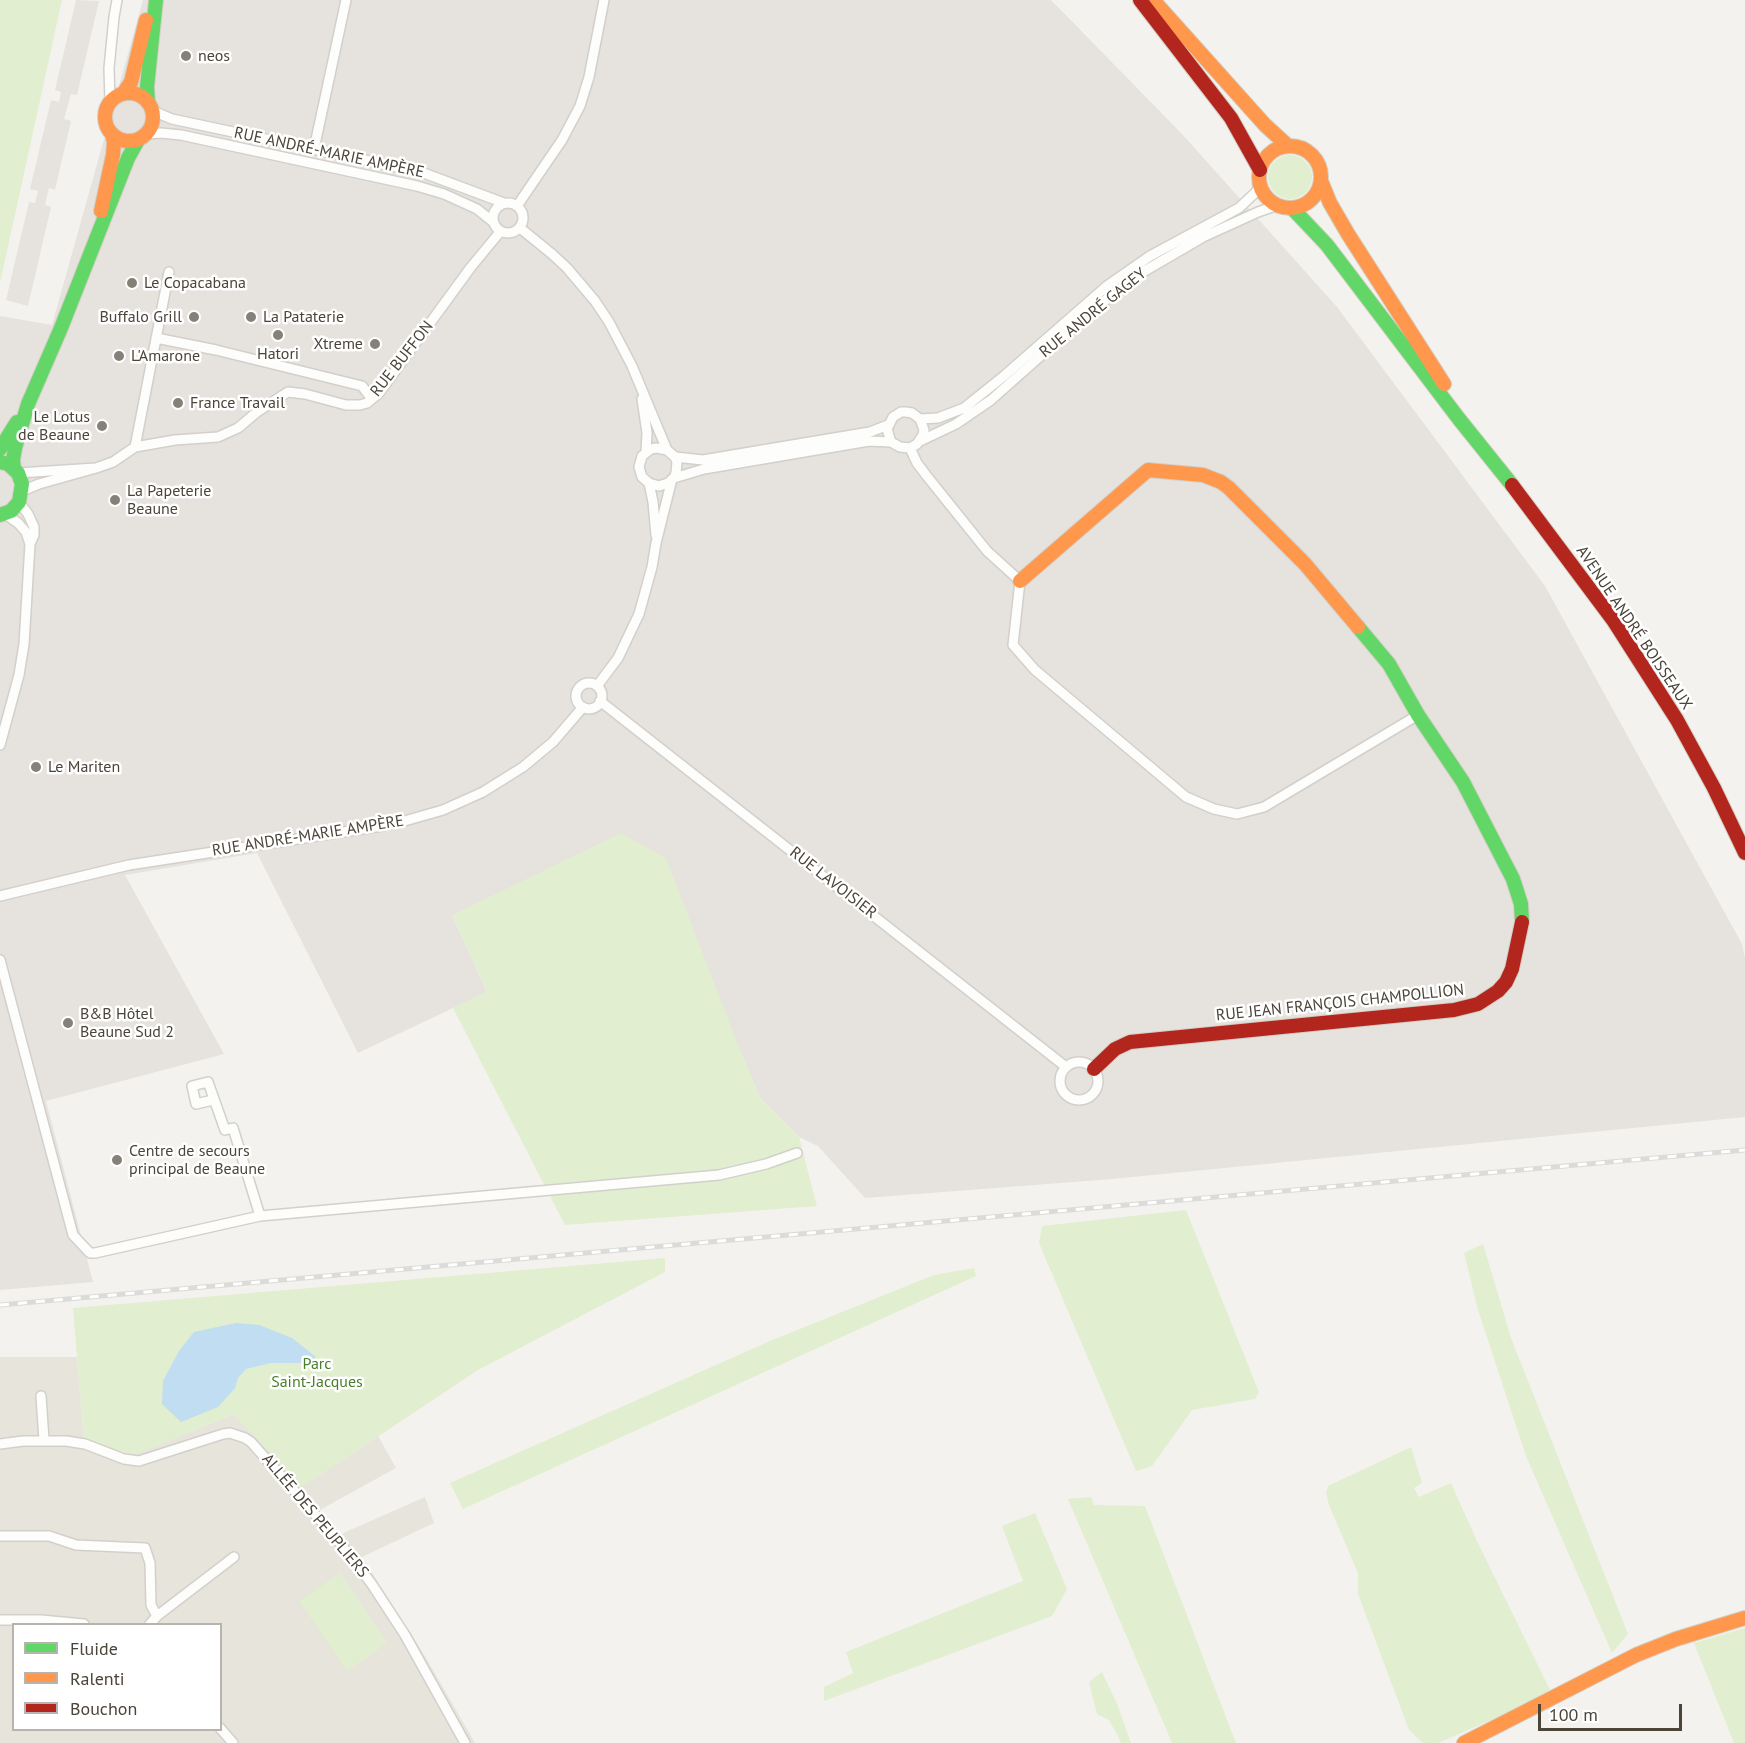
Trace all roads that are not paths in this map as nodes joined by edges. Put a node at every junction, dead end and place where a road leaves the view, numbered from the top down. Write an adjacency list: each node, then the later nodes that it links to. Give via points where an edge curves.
1 (117, 0): 9 (street, via 109,68)
2 (152, 0): 8 (main road, via 131,82)
3 (156, 0): 10 (main road, via 147,87)
4 (345, 0): 14 (street)
5 (604, 0): 18 (street, via 580,106)
6 (1140, 0): 15 (main road, via 1231,118)
7 (1153, 0): 13 (main road)
8 (123, 94): 9 (main road); 10 (main road, via 139,95)
9 (110, 102): 11 (main road, via 105,119)
10 (150, 106): 12 (main road, via 153,123); 14 (street, RUE ANDRÉ-MARIE AMPÈRE, via 172,119)
11 (112, 134): 12 (main road, via 123,141); 22 (main road, via 113,155)
12 (142, 137): 20 (street, RUE ANDRÉ-MARIE AMPÈRE, via 181,135 408,184 444,194 477,209); 22 (main road, via 130,153)
13 (1288, 146): 15 (main road, via 1270,153 1263,161); 16 (main road, via 1311,153)
14 (314, 149): 17 (street, RUE ANDRÉ-MARIE AMPÈRE, via 422,172)
15 (1260, 177): 19 (main road, via 1267,197); 29 (street, RUE ANDRÉ GAGEY, via 1256,192 1239,208 1150,256 1107,286 964,408 938,418)
16 (1321, 180): 19 (main road, via 1308,202); 40 (main road, AVENUE ANDRÉ BOISSEAUX, via 1348,234)
17 (504, 203): 18 (street, RUE ANDRÉ-MARIE AMPÈRE); 20 (street, via 496,208)
18 (517, 206): 21 (street, via 523,219)
19 (1285, 206): 31 (street, RUE ANDRÉ GAGEY, via 1252,215 1203,237 1136,276 991,400 956,424); 40 (main road, AVENUE ANDRÉ BOISSEAUX, via 1327,245)
20 (492, 221): 23 (street, RUE ANDRÉ-MARIE AMPÈRE)
21 (520, 228): 23 (street, via 508,234); 26 (street, via 567,268 595,301 622,344)
22 (98, 231): 28 (main road)
23 (500, 232): 27 (street, RUE BUFFON)
24 (169, 272): 25 (street)
25 (156, 338): 27 (street, via 362,386); 33 (street)
26 (641, 388): 36 (street); 37 (street)
27 (372, 399): 33 (street, RUE BUFFON, via 353,406 288,392 219,437)
28 (28, 404): 35 (main road); 42 (main road, via 15,448)
29 (920, 419): 30 (street, via 901,412); 31 (street, via 924,430)
30 (888, 424): 32 (street); 38 (street, via 870,432 703,460)
31 (920, 441): 34 (street)
32 (891, 442): 34 (street); 43 (street, via 869,441 704,469)
33 (135, 447): 41 (street, RUE BUFFON)
34 (910, 448): 49 (street, via 917,463 987,551)
35 (0, 449)
36 (667, 450): 37 (street, via 656,448); 38 (street)
37 (646, 452): 44 (street, via 639,467)
38 (675, 457): 43 (street)
39 (0, 462): 42 (main road)
40 (1497, 464): 55 (main road, AVENUE ANDRÉ BOISSEAUX, via 1644,666 1696,754)
41 (96, 468): 42 (street, RUE BUFFON); 45 (street, RUE BUFFON, via 39,484)
42 (16, 471): 45 (main road, via 22,484)
43 (673, 479): 44 (street, via 659,486); 47 (street)
44 (649, 483): 47 (street)
45 (21, 496): 46 (main road, via 11,511); 48 (street, via 34,527)
46 (3, 515): 48 (street, via 18,523)
47 (656, 543): 50 (street, via 636,622 618,658)
48 (30, 544): 54 (street, via 24,644)
49 (1020, 581): 53 (main road, RUE JEAN FRANÇOIS CHAMPOLLION, via 1148,470 1203,475 1228,488 1305,564 1389,664); 53 (street, via 1013,645 1035,670 1186,797 1214,809 1237,814 1264,807)
50 (597, 686): 51 (street); 52 (street, via 589,683 578,688 576,697)
51 (600, 701): 52 (street, RUE ANDRÉ-MARIE AMPÈRE, via 595,707); 58 (street, RUE LAVOISIER)
52 (583, 707): 56 (street, RUE ANDRÉ-MARIE AMPÈRE, via 553,742 523,767 483,792 443,810 382,826 129,865)
53 (1418, 715): 59 (main road, RUE JEAN FRANÇOIS CHAMPOLLION, via 1463,782 1518,892 1522,913 1517,945 1512,969 1498,991 1478,1004 1454,1010 1130,1042 1114,1049)
54 (0, 745)
55 (1745, 853)
56 (0, 896)
57 (0, 960): 62 (street, via 73,1234 90,1253)
58 (1066, 1067): 59 (street, via 1080,1062); 59 (street, via 1060,1076 1061,1087 1077,1100 1087,1098 1095,1090 1098,1079)
59 (1094, 1069)
60 (213, 1100): 62 (street, via 225,1130 233,1128)
61 (797, 1153): 62 (street, via 719,1175)
62 (260, 1216)
63 (41, 1396): 64 (street)
64 (44, 1440): 65 (street, ALLÉE DES PEUPLIERS); 75 (street, ALLÉE DES PEUPLIERS, via 85,1444 139,1461 223,1434 237,1434 250,1442 371,1583)
65 (0, 1444)
66 (0, 1536): 68 (street, via 49,1536 76,1545 145,1548 150,1563 151,1605)
67 (234, 1557): 68 (street)
68 (158, 1617): 72 (street)
69 (1745, 1618): 76 (main road, via 1636,1655)
70 (0, 1620): 71 (street)
71 (73, 1623)
72 (151, 1623)
73 (222, 1730): 74 (street)
74 (233, 1743)
75 (465, 1743)
76 (1464, 1743)

